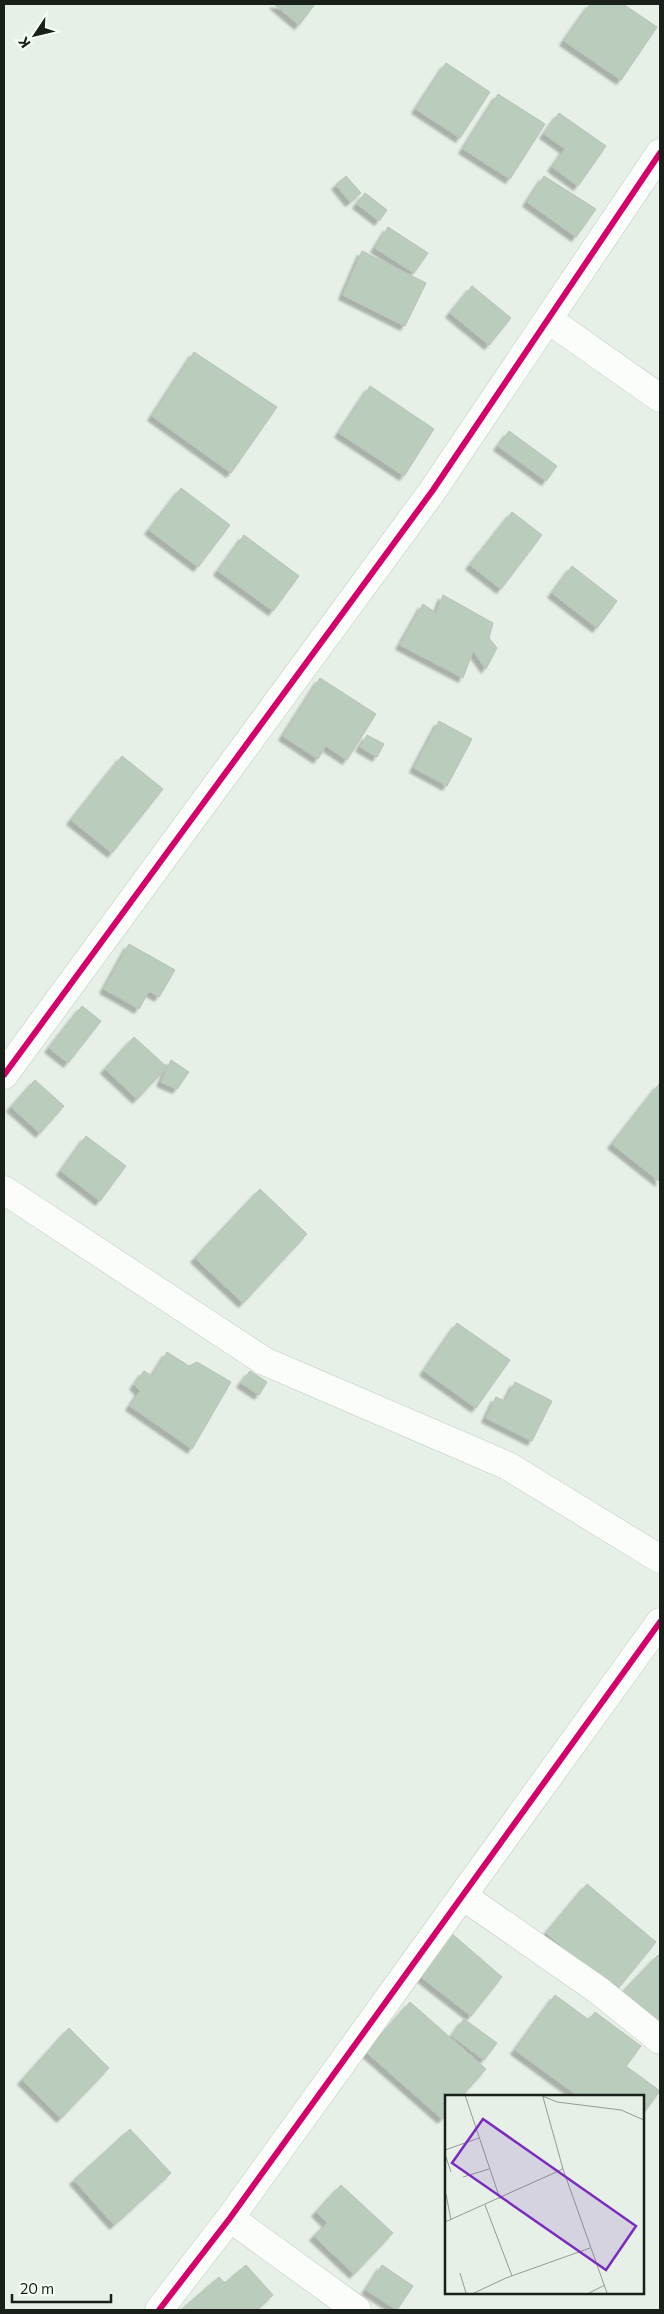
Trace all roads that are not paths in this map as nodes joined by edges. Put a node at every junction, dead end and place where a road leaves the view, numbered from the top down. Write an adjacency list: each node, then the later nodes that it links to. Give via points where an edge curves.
1 (660, 153): 2 (street)
2 (549, 320): 3 (street); 4 (street, via 434,490)
3 (660, 398)
4 (4, 1075)
5 (4, 1190): 6 (street, via 264,1361 508,1466)
6 (660, 1558)
7 (660, 1622): 8 (street)
8 (463, 1896): 9 (street, via 598,1990); 10 (street)
9 (660, 2040)
10 (230, 2218): 11 (street); 12 (street)
11 (159, 2310)
12 (357, 2310)

